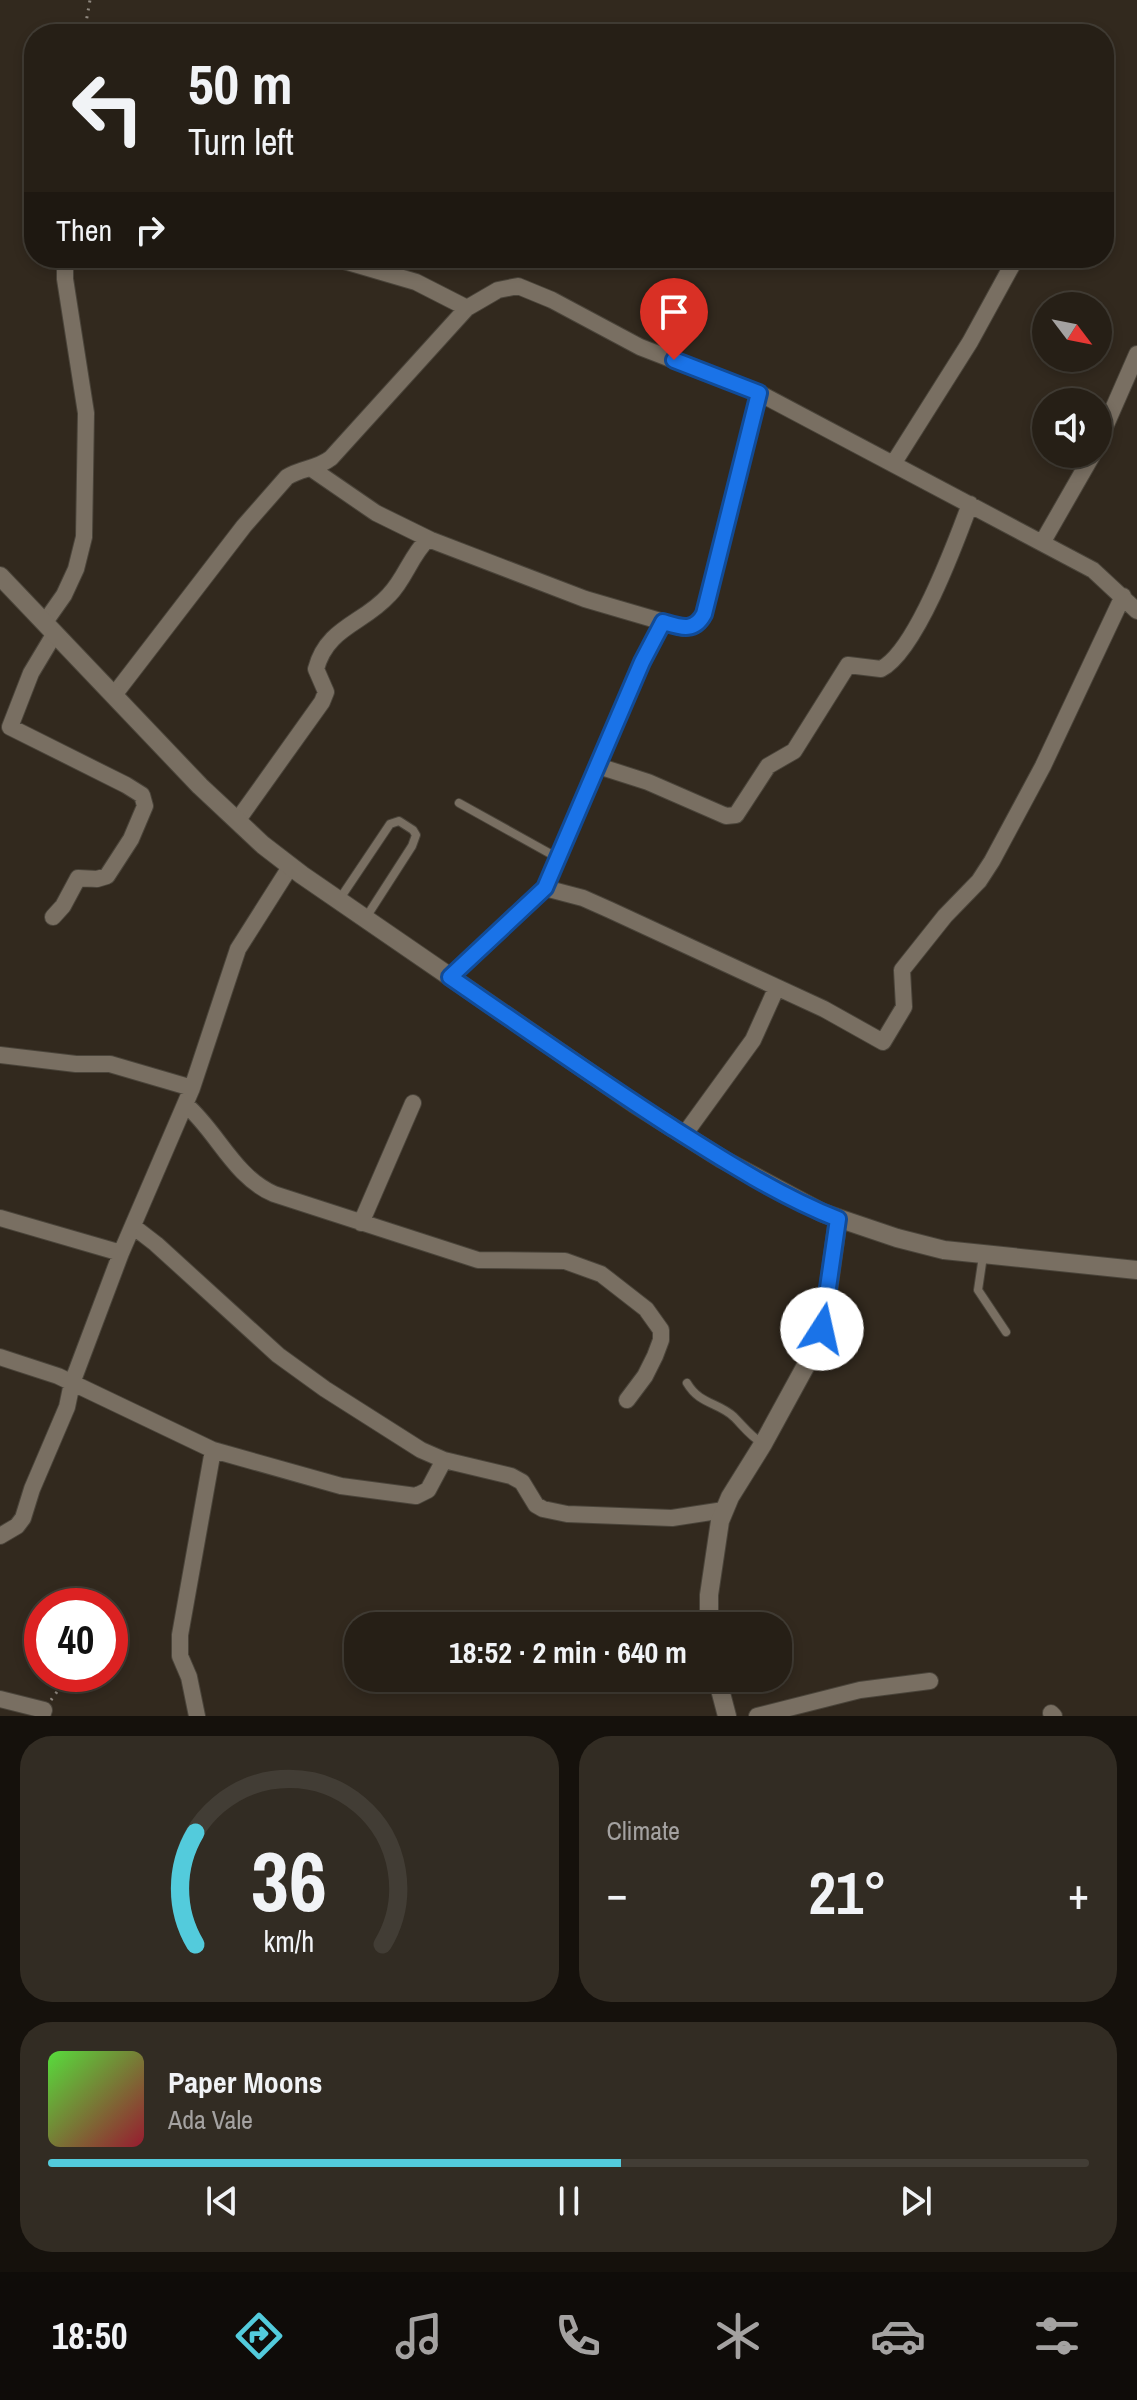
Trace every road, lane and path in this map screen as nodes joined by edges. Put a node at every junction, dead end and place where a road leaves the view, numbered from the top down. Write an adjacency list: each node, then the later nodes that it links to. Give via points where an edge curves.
1 (90, 0): 2 (path)
2 (86, 24)
3 (65, 268): 20 (street, via 86,413 84,537)
4 (368, 268): 6 (street, via 416,282)
5 (1011, 268): 10 (street)
6 (467, 308): 8 (street, via 509,286 530,289 640,347); 12 (street, via 331,458)
7 (1137, 354): 9 (street)
8 (759, 393): 10 (street); 19 (street, via 704,614 692,627)
9 (1112, 411)
10 (893, 464): 13 (street)
11 (1085, 468): 15 (street)
12 (312, 469): 14 (street, via 376,513); 21 (street, via 287,477 244,526)
13 (970, 504): 15 (street); 22 (street, via 936,590 894,660 881,669 848,665 794,751 768,766 736,815 726,816)
14 (428, 539): 19 (street, via 585,599); 24 (street, via 392,593 329,640 316,669 326,692 322,702)
15 (1042, 543): 17 (street, via 1093,570)
16 (0, 576): 20 (street)
17 (1123, 596): 18 (street); 32 (street, via 992,861 902,970 904,1007 883,1042)
18 (1137, 611)
19 (663, 622): 22 (street)
20 (50, 628): 21 (street); 29 (street, via 10,727 126,785 142,795 145,806 107,876 78,878)
21 (114, 695): 24 (street)
22 (598, 766): 25 (street)
23 (459, 803): 25 (lane)
24 (237, 821): 26 (street)
25 (559, 859): 27 (street)
26 (290, 867): 28 (street); 34 (street, via 238,949)
27 (545, 888): 31 (street); 32 (street, via 583,898)
28 (338, 901): 30 (street); 30 (lane, via 390,824 399,821 413,830 412,846)
29 (53, 917)
30 (364, 919): 31 (street)
31 (450, 977): 37 (street)
32 (776, 989): 37 (street, via 753,1040)
33 (0, 1055): 34 (street, via 110,1064)
34 (192, 1088): 36 (street)
35 (413, 1103): 40 (street)
36 (185, 1104): 40 (street, via 260,1188); 41 (street)
37 (684, 1135): 39 (street)
38 (0, 1218): 42 (street)
39 (838, 1219): 43 (street, via 920,1245); 50 (street, via 819,1338)
40 (361, 1223): 49 (street, via 478,1260 565,1261 601,1274 639,1303 661,1330 650,1366)
41 (134, 1227): 42 (street); 52 (street, via 278,1355 408,1443)
42 (121, 1253): 47 (street)
43 (984, 1255): 44 (street); 45 (lane, via 978,1290)
44 (1137, 1270)
45 (1006, 1332)
46 (0, 1357): 47 (street)
47 (72, 1383): 51 (street); 54 (street, via 23,1518)
48 (687, 1383): 50 (lane, via 695,1396 728,1413)
49 (627, 1400)
50 (763, 1444): 53 (street)
51 (213, 1450): 52 (street, via 341,1486 409,1497 428,1490); 61 (street, via 180,1635 180,1656)
52 (444, 1460): 53 (street, via 511,1476 522,1482 536,1505 552,1513 672,1518)
53 (724, 1510): 55 (street, via 714,1552)
54 (0, 1536)
55 (710, 1612)
56 (930, 1681): 63 (street, via 860,1690)
57 (58, 1692): 60 (path)
58 (721, 1692): 62 (street)
59 (0, 1699): 60 (street)
60 (43, 1713)
61 (197, 1716)
62 (727, 1716)
63 (757, 1716)

